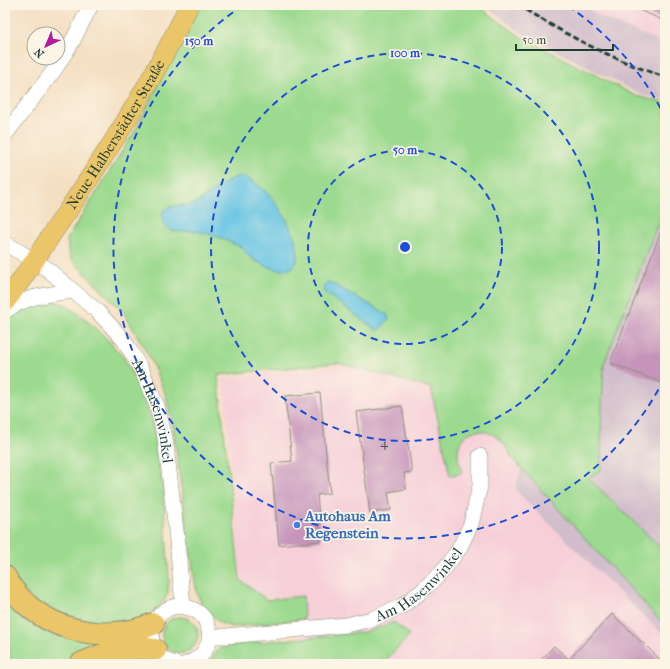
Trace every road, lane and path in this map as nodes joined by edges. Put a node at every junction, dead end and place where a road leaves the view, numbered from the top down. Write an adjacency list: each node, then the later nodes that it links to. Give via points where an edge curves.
1 (91, 5): 3 (street, via 55,69)
2 (190, 5): 5 (main road, Neue Halberstädter Straße, via 168,49 116,135)
3 (5, 134)
4 (5, 243): 5 (street, Am Hasenwinkel)
5 (35, 260): 6 (street, Am Hasenwinkel); 7 (main road, Neue Halberstädter Straße)
6 (73, 291): 8 (street, via 28,298); 11 (street, Am Hasenwinkel, via 124,340 141,369 157,406 168,457)
7 (5, 302)
8 (5, 311)
9 (480, 456): 13 (street, Am Hasenwinkel, via 480,486 471,524 459,549 422,591 402,606 372,620 346,625)
10 (5, 577): 12 (highway, via 15,592 34,611 66,628 109,633 133,631)
11 (183, 606): 12 (street, via 165,610); 13 (street, via 201,614)
12 (153, 624): 14 (street, via 151,638)
13 (210, 636): 16 (street, via 202,654 196,660)
14 (155, 650): 15 (highway, via 119,650); 16 (street, via 164,660)
15 (81, 664)
16 (185, 664)

